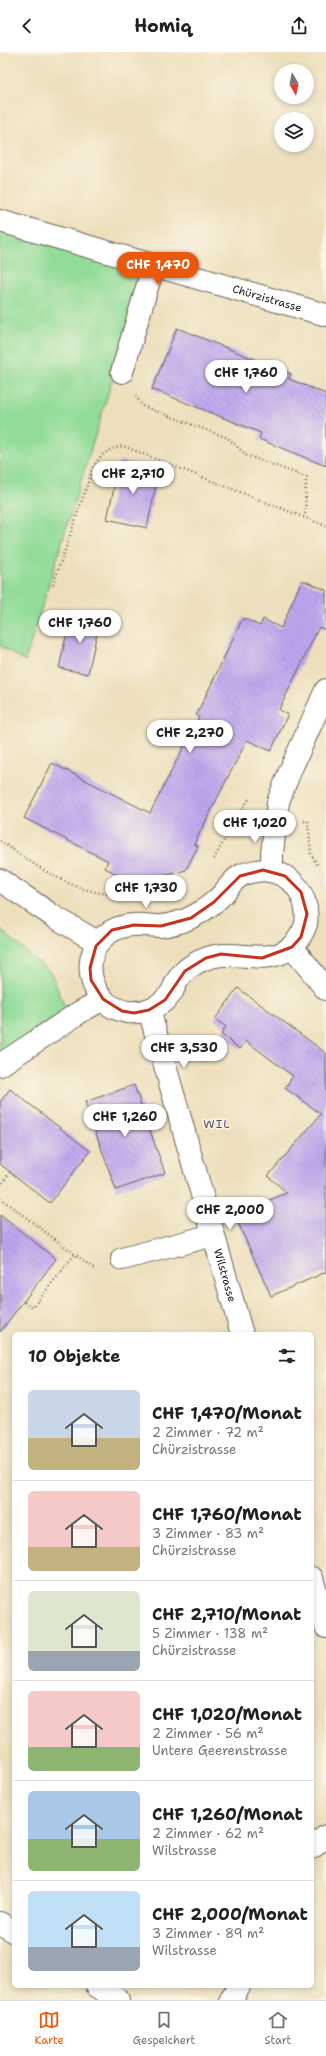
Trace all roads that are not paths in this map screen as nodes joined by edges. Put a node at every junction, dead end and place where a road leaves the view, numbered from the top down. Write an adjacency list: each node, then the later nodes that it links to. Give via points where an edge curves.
1 (0, 221): 2 (street, Chürzistrasse)
2 (153, 266): 3 (street, Chürzistrasse); 4 (street)
3 (326, 315)
4 (122, 372)
5 (326, 690): 6 (street, via 278,802)
6 (272, 871): 8 (street, via 251,872 240,876 214,902 191,918 161,926 123,926 112,930); 9 (street, via 294,883 305,903 305,926 301,937)
7 (0, 880): 8 (street)
8 (99, 943): 11 (street, via 91,957 90,968 92,980)
9 (292, 947): 10 (street); 12 (street, via 274,956 262,958 221,954 206,958 185,971 165,1000)
10 (326, 988)
11 (103, 999): 12 (street, via 122,1011 134,1013); 13 (street)
12 (149, 1010): 14 (street, Wilstrasse)
13 (0, 1065)
14 (213, 1235): 15 (street); 16 (street, Wilstrasse)
15 (122, 1260)
16 (241, 1332)
17 (314, 1585): 18 (street)
18 (326, 1626)
19 (326, 1836): 20 (street)
20 (314, 1846)
21 (0, 1923): 22 (street)
22 (12, 1931)
23 (100, 1988): 25 (street)
24 (238, 1988): 26 (street)
25 (118, 2000)
26 (231, 2000)

